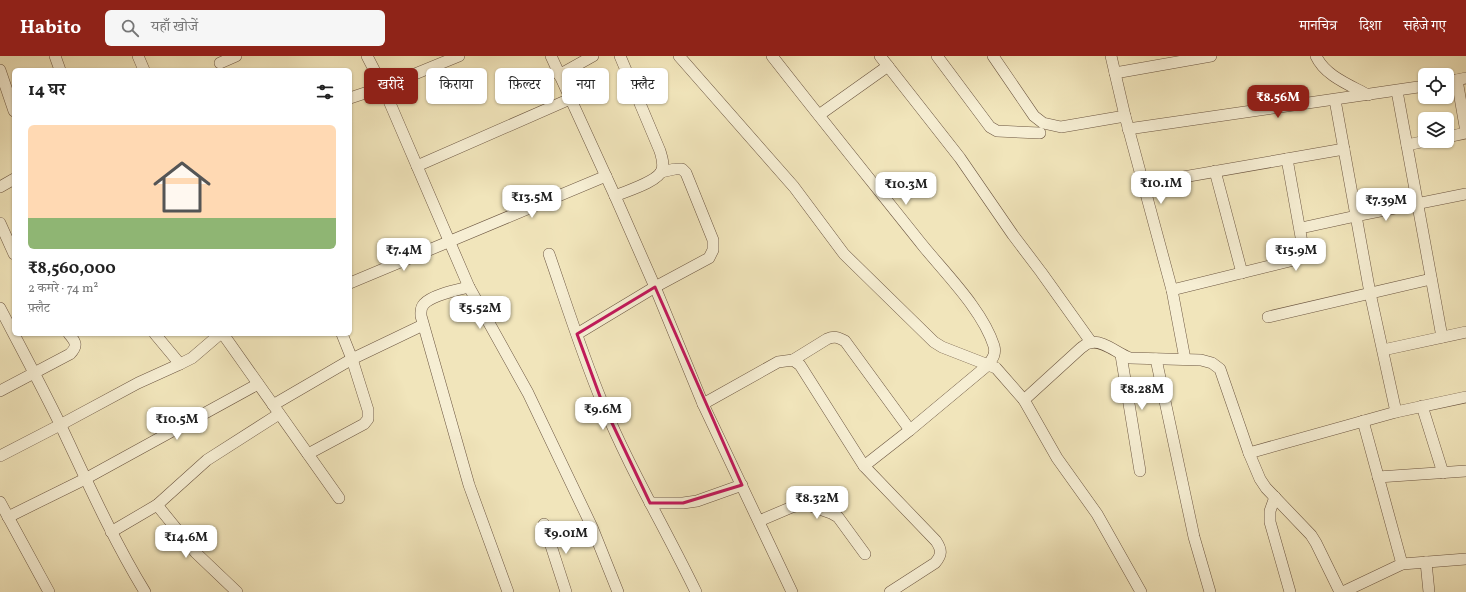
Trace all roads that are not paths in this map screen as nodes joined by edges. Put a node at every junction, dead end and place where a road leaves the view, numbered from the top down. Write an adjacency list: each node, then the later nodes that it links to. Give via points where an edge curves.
1 (55, 56): 19 (street)
2 (138, 56): 20 (street)
3 (236, 56): 17 (street)
4 (367, 56): 21 (street)
5 (459, 56): 23 (street)
6 (551, 56): 25 (street)
7 (593, 56): 25 (street)
8 (620, 56): 50 (street, via 660,151 663,161)
9 (679, 56): 91 (street, via 794,187 844,254 934,342)
10 (772, 56): 38 (street)
11 (880, 56): 18 (street)
12 (937, 56): 42 (street, via 990,126 998,131)
13 (993, 56): 39 (street, via 1034,116 1043,123 1067,127)
14 (1111, 56): 24 (street)
15 (1211, 56): 24 (street)
16 (1316, 56): 31 (street, via 1331,74)
17 (220, 63)
18 (888, 66): 38 (street); 83 (street, via 960,158 1012,235)
19 (59, 68)
20 (143, 68)
21 (373, 68)
22 (0, 70): 37 (street)
23 (418, 73)
24 (1115, 73): 39 (street)
25 (559, 75): 27 (street)
26 (1457, 80): 41 (street)
27 (562, 81)
28 (1418, 87): 29 (street)
29 (1397, 91): 31 (street); 45 (street)
30 (364, 93): 32 (street)
31 (1368, 95): 33 (street)
32 (352, 97)
33 (1335, 100): 40 (street); 46 (street)
34 (562, 102): 48 (street)
35 (390, 104): 48 (street)
36 (573, 104): 51 (street)
37 (12, 105)
38 (818, 115): 91 (street, via 974,308 995,351)
39 (1124, 116): 40 (street)
40 (1128, 129): 53 (street)
41 (1466, 132): 43 (street)
42 (1040, 133)
43 (1454, 135)
44 (1418, 143): 45 (street)
45 (1407, 145): 57 (street)
46 (1344, 149): 47 (street); 58 (street)
47 (1287, 159): 49 (street); 60 (street)
48 (417, 166): 61 (street)
49 (1215, 171): 53 (street); 64 (street)
50 (662, 172): 56 (street, via 654,180); 68 (street, via 682,169 686,173 713,240 713,250 709,258)
51 (606, 176): 56 (street); 61 (street)
52 (12, 180): 54 (street)
53 (1143, 184): 69 (street)
54 (0, 186)
55 (1466, 194): 57 (street)
56 (615, 196): 68 (street)
57 (1417, 204): 58 (street); 65 (street)
58 (1356, 216): 60 (street); 70 (street)
59 (0, 223): 62 (street)
60 (1301, 228): 64 (street, via 1301,255 1294,260)
61 (449, 240): 66 (street); 67 (street)
62 (12, 250)
63 (548, 254): 76 (street)
64 (1242, 273): 69 (street)
65 (1431, 279): 70 (street); 82 (street)
66 (352, 282)
67 (469, 287): 74 (street, via 432,298 424,304 421,309); 132 (street, via 528,393 592,527)
68 (655, 287): 76 (street); 97 (street)
69 (1172, 290): 87 (street)
70 (1370, 293): 72 (street); 84 (street)
71 (0, 308): 73 (street)
72 (1268, 316)
73 (3, 321): 92 (street)
74 (423, 325): 88 (street); 130 (street, via 470,485)
75 (1466, 332): 82 (street)
76 (577, 334): 117 (street, via 602,402)
77 (70, 336): 92 (street, via 75,349)
78 (157, 336): 90 (street)
79 (219, 336): 90 (street, via 192,358)
80 (222, 336): 93 (street)
81 (343, 336): 88 (street)
82 (1442, 337): 84 (street)
83 (1091, 342): 85 (street, via 1102,343); 96 (street, via 1081,348)
84 (1383, 350): 100 (street)
85 (1121, 355): 86 (street, via 1130,358); 108 (street)
86 (1156, 358): 87 (street); 137 (street, via 1194,537)
87 (1185, 359): 104 (street, via 1212,363 1220,369)
88 (352, 360): 99 (street); 105 (street, via 368,410 368,419 364,424)
89 (793, 360): 97 (street, via 778,362); 103 (street, via 832,337 845,341); 107 (street, via 800,365)
90 (180, 364): 102 (street, via 138,383)
91 (988, 364): 96 (street, via 996,368); 103 (street)
92 (34, 373): 94 (street); 102 (street)
93 (258, 384): 99 (street); 112 (street)
94 (0, 391)
95 (1466, 397): 98 (street)
96 (1024, 400): 136 (street, via 1057,458 1096,514)
97 (703, 404): 113 (street)
98 (1422, 406): 100 (street); 110 (street)
99 (276, 410): 105 (street); 118 (street, via 207,460)
100 (1396, 412): 101 (street)
101 (1363, 420): 104 (street); 111 (street)
102 (60, 425): 106 (street); 112 (street)
103 (910, 430): 107 (street)
104 (1249, 453): 114 (street, via 1260,479)
105 (308, 454): 115 (street)
106 (0, 456)
107 (864, 466): 135 (street, via 941,548 941,557 935,563)
108 (1140, 471)
109 (1466, 471): 110 (street)
110 (1443, 473): 111 (street)
111 (1378, 477): 126 (street)
112 (85, 479): 119 (street); 122 (street)
113 (742, 485): 117 (street, via 697,501); 120 (street)
114 (1275, 497): 138 (street, via 1270,511 1270,522); 139 (street, via 1311,535)
115 (339, 498)
116 (0, 502): 119 (street)
117 (650, 503): 133 (street)
118 (157, 505): 122 (street); 129 (street, via 196,553)
119 (8, 517): 127 (street)
120 (759, 521): 123 (street, via 792,507 811,506 838,517); 134 (street)
121 (544, 524): 131 (street)
122 (112, 532): 128 (street)
123 (865, 554)
124 (1466, 559): 125 (street)
125 (1426, 562): 126 (street); 141 (street)
126 (1402, 564): 140 (street)
127 (49, 592)
128 (145, 592)
129 (237, 592)
130 (508, 592)
131 (566, 592)
132 (618, 592)
133 (696, 592)
134 (792, 592)
135 (890, 592)
136 (1142, 592)
137 (1210, 592)
138 (1290, 592)
139 (1340, 592)
140 (1343, 592)
141 (1429, 592)

